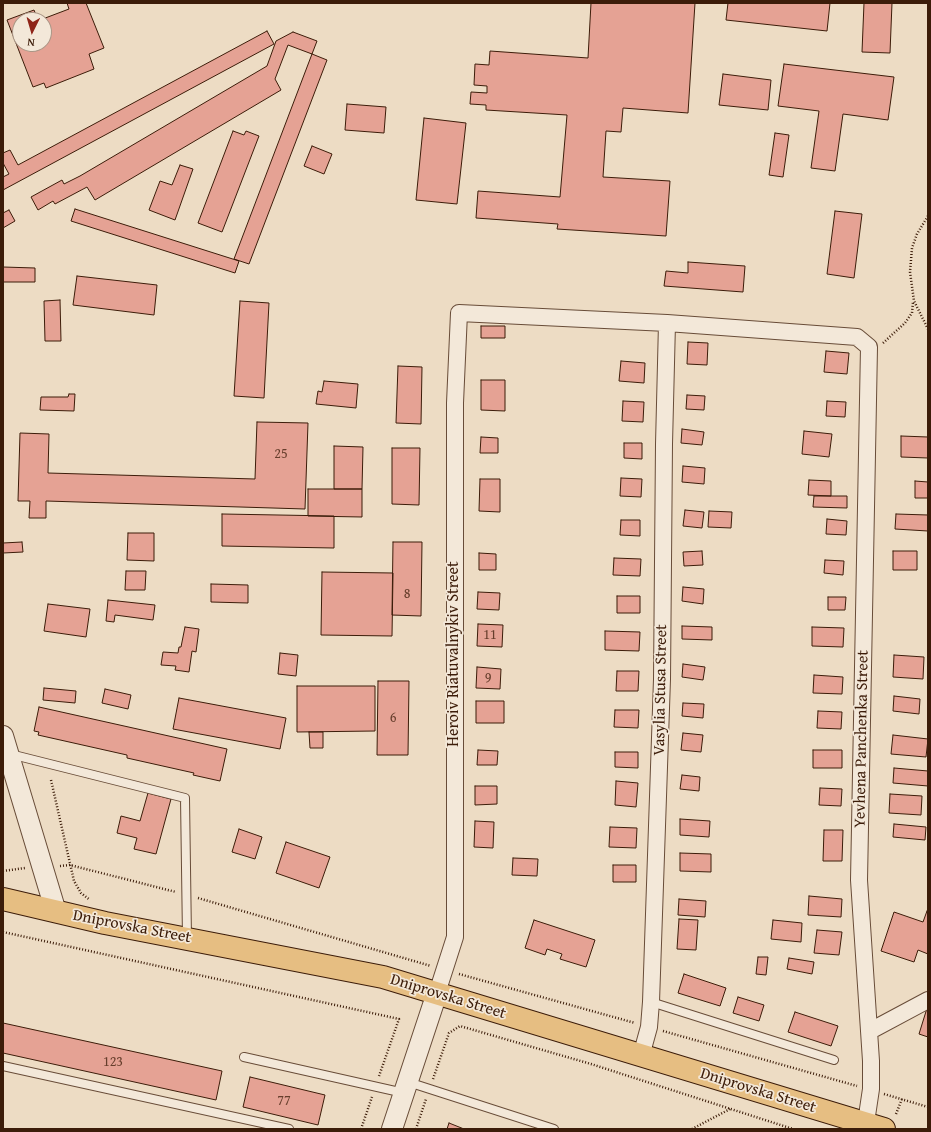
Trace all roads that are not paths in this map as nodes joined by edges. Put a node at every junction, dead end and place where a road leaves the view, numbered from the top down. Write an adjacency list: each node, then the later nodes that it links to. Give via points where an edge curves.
1 (667, 324): 6 (street, Heroiv Riatuvalnykiv Street, via 459,313 455,411 454,937); 8 (street, Vasylia Stusa Street, via 662,679); 9 (street, Yevhena Panchenka Street, via 857,337 869,348 859,880)
2 (6, 744): 4 (street); 5 (lane, via 185,798)
3 (3, 899): 4 (highway, Dniprovska Street)
4 (56, 912): 5 (highway, Dniprovska Street)
5 (187, 939): 6 (highway, Dniprovska Street, via 383,977)
6 (437, 993): 10 (highway, Dniprovska Street); 14 (street)
7 (928, 1000): 9 (street)
8 (651, 1002): 10 (street, Vasylia Stusa Street, via 649,1027); 12 (lane)
9 (870, 1031): 15 (street, Yevhena Panchenka Street, via 870,1089)
10 (641, 1056): 15 (highway, Dniprovska Street)
11 (244, 1057): 14 (lane, via 376,1086)
12 (834, 1060)
13 (3, 1066): 16 (lane)
14 (406, 1087): 17 (street); 18 (lane, via 430,1088)
15 (878, 1124)
16 (289, 1129)
17 (392, 1129)
18 (554, 1129)

